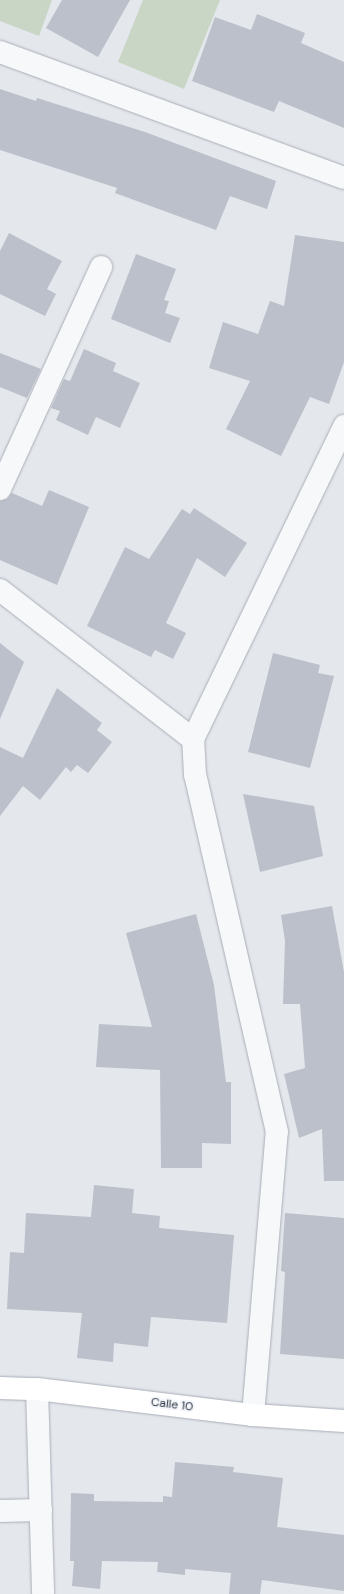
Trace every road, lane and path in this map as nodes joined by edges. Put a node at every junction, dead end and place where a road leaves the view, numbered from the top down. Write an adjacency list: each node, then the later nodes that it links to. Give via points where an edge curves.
1 (0, 52): 2 (street)
2 (344, 178)
3 (101, 267): 5 (street)
4 (344, 426): 7 (street)
5 (0, 489)
6 (0, 590): 7 (street)
7 (193, 739): 10 (street, via 195,775 277,1132)
8 (0, 1388): 9 (main road, Calle 10)
9 (37, 1389): 10 (main road, Calle 10); 12 (street)
10 (253, 1415): 11 (main road, Calle 10)
11 (344, 1421)
12 (41, 1510): 13 (street); 14 (street)
13 (0, 1511)
14 (44, 1594)

